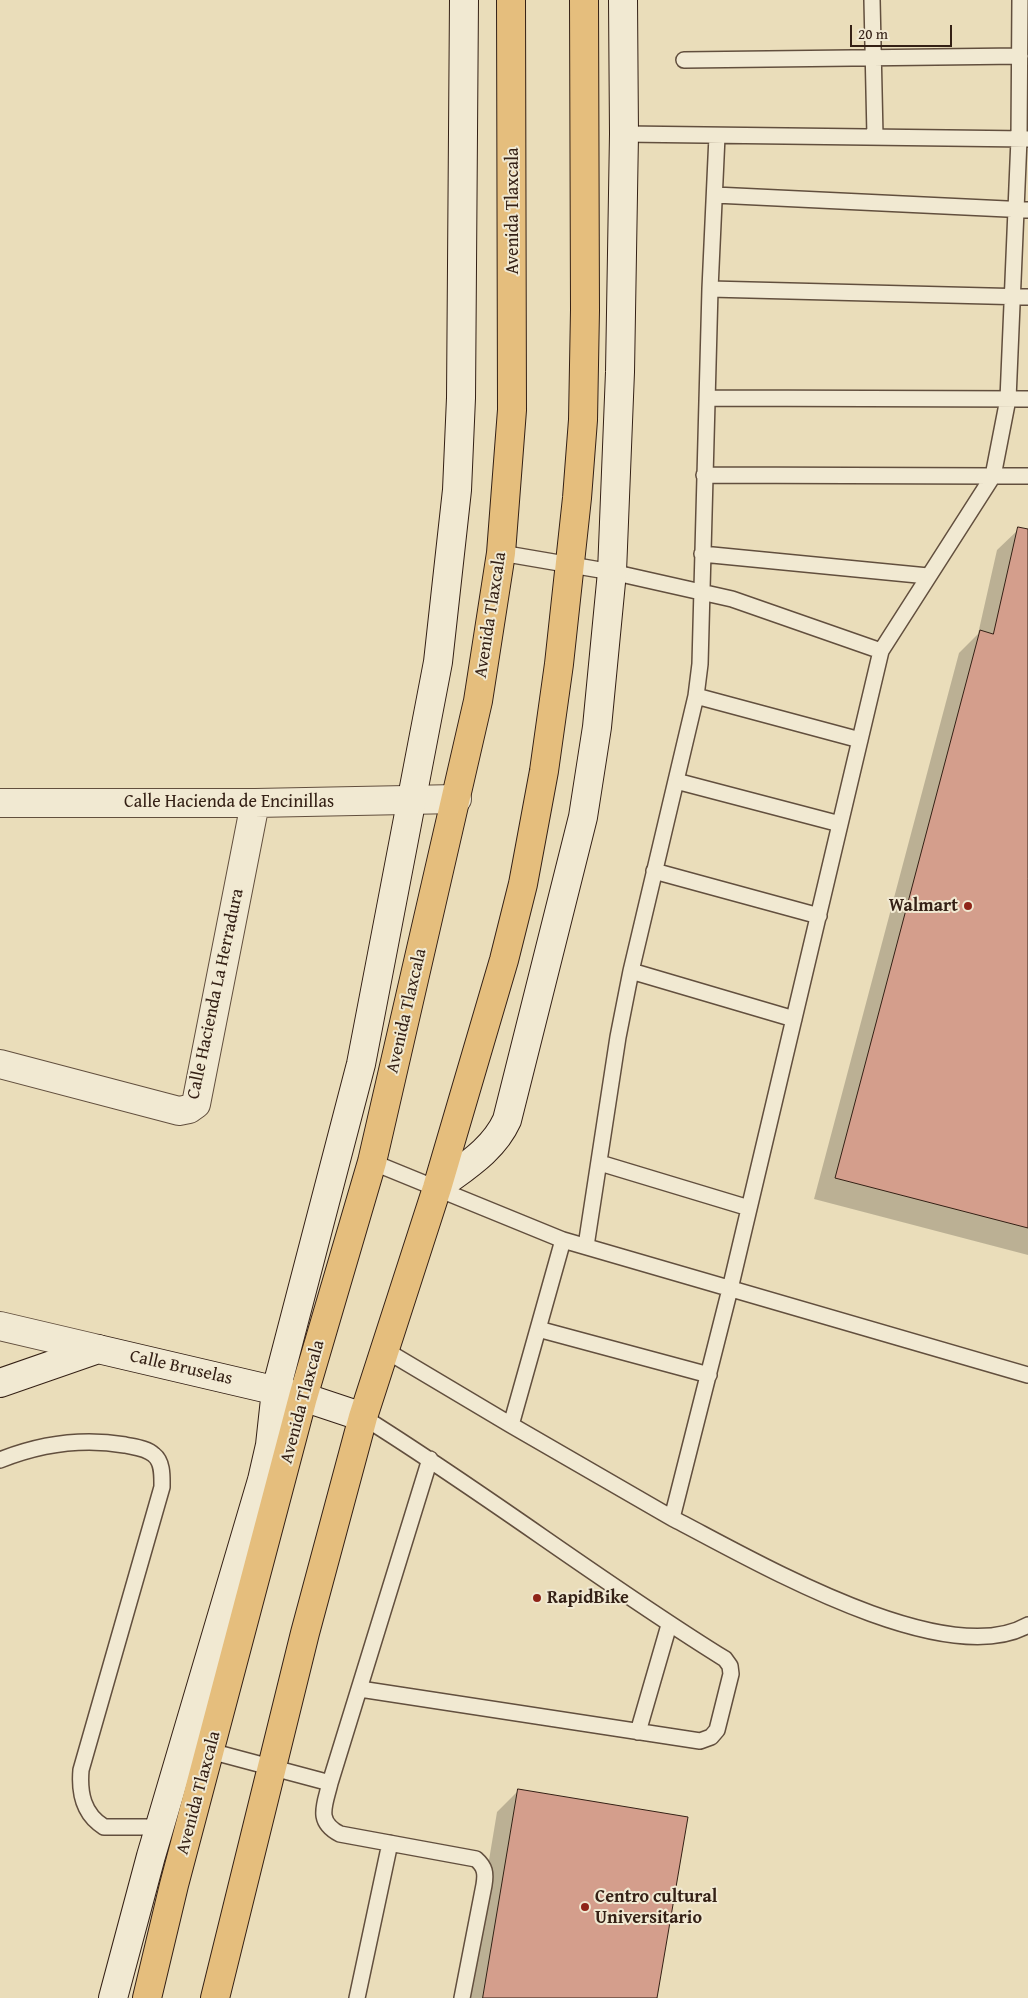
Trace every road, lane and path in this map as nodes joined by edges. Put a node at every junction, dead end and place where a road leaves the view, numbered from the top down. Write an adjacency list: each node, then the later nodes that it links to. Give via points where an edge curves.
1 (464, 0): 36 (street, Avenida Tlaxcala, via 461,398 457,490 438,662)
2 (511, 0): 25 (main road, Avenida Tlaxcala, via 512,410)
3 (584, 0): 27 (main road, via 583,420)
4 (623, 0): 10 (street)
5 (872, 0): 8 (lane)
6 (1020, 0): 7 (lane)
7 (1020, 56): 8 (lane); 13 (lane)
8 (873, 57): 9 (lane); 12 (lane)
9 (684, 60)
10 (624, 134): 11 (lane); 28 (street, via 620,372)
11 (717, 136): 12 (lane); 14 (lane)
12 (875, 136): 13 (lane)
13 (1023, 139): 15 (lane)
14 (715, 195): 15 (lane); 16 (lane)
15 (1022, 210): 17 (lane)
16 (710, 289): 17 (lane); 19 (lane)
17 (1010, 297): 18 (lane); 20 (lane)
18 (1028, 297)
19 (707, 398): 20 (lane); 22 (lane)
20 (1008, 399): 21 (lane); 23 (lane)
21 (1028, 399)
22 (704, 475): 23 (lane); 26 (lane)
23 (993, 476): 24 (lane); 29 (lane)
24 (1028, 476)
25 (501, 553): 27 (lane); 35 (main road, Avenida Tlaxcala, via 478,701)
26 (702, 554): 29 (lane); 30 (lane)
27 (570, 566): 28 (lane); 47 (main road, via 544,770 523,884)
28 (612, 572): 30 (lane); 47 (street, via 597,727 583,817 514,1098 501,1134 492,1145)
29 (928, 576): 31 (lane)
30 (701, 592): 31 (lane, via 732,599); 32 (lane)
31 (881, 651): 33 (lane)
32 (696, 696): 33 (lane); 34 (lane)
33 (860, 740): 39 (lane)
34 (676, 782): 39 (lane); 40 (lane)
35 (457, 799): 36 (street, Calle Hacienda de Encinillas); 45 (main road, Avenida Tlaxcala)
36 (413, 800): 38 (street, Calle Hacienda de Encinillas); 59 (street, Avenida Tlaxcala, via 361,1064)
37 (0, 803): 38 (street, Calle Hacienda de Encinillas)
38 (255, 803): 44 (street, Calle Hacienda La Herradura, via 196,1104 179,1112)
39 (840, 824): 41 (lane)
40 (654, 872): 41 (lane); 42 (lane)
41 (818, 916): 43 (lane)
42 (631, 971): 43 (lane); 46 (lane)
43 (794, 1019): 48 (lane)
44 (0, 1064)
45 (372, 1162): 47 (lane); 60 (main road, Avenida Tlaxcala)
46 (600, 1163): 48 (lane); 50 (lane)
47 (437, 1188): 49 (lane); 55 (main road)
48 (749, 1208): 51 (lane)
49 (563, 1240): 50 (lane); 53 (lane)
50 (586, 1246): 51 (lane)
51 (730, 1289): 56 (lane); 57 (lane)
52 (0, 1326): 54 (street, Calle Bruselas)
53 (538, 1329): 56 (lane); 62 (lane)
54 (98, 1349): 58 (street); 59 (street, Calle Bruselas)
55 (386, 1350): 61 (main road); 62 (lane)
56 (709, 1375): 65 (lane)
57 (1028, 1375)
58 (0, 1382)
59 (276, 1390): 60 (street, Calle Bruselas); 73 (street, Avenida Tlaxcala, via 270,1445 262,1480)
60 (303, 1397): 61 (street, Calle Bruselas); 70 (main road, Avenida Tlaxcala)
61 (363, 1417): 63 (lane); 71 (main road)
62 (511, 1425): 65 (lane)
63 (430, 1459): 66 (lane); 68 (lane)
64 (0, 1460): 73 (lane, via 36,1448 91,1442 140,1448 154,1454 160,1463 162,1487 81,1770 80,1783 88,1813 104,1827)
65 (672, 1518): 67 (lane, via 826,1597 876,1616 968,1637 1002,1634)
66 (669, 1625): 69 (lane); 69 (lane, via 726,1659 730,1666 731,1674 717,1730 712,1737 700,1741)
67 (1028, 1625)
68 (360, 1689): 69 (lane); 72 (lane)
69 (638, 1732)
70 (210, 1751): 71 (lane); 76 (main road, Avenida Tlaxcala)
71 (272, 1767): 72 (lane); 77 (main road)
72 (330, 1783): 74 (lane, via 323,1815 326,1824 340,1834)
73 (160, 1827): 75 (street, Avenida Tlaxcala)
74 (390, 1843): 78 (lane); 79 (lane, via 476,1859 482,1864 486,1873)
75 (113, 1998)
76 (147, 1998)
77 (216, 1998)
78 (357, 1998)
79 (462, 1998)

